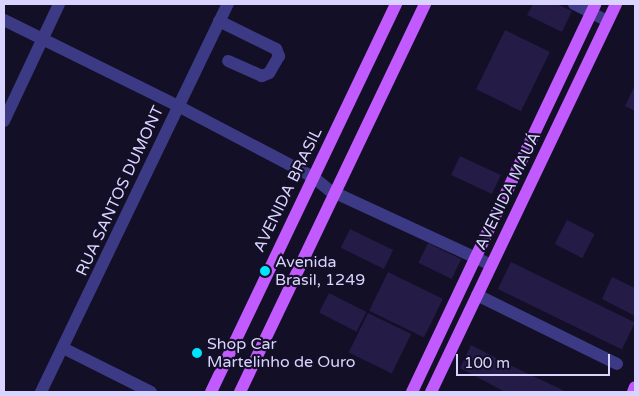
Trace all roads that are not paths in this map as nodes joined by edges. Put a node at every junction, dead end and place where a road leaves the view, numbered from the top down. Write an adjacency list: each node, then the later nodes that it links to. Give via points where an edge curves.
1 (59, 4): 11 (street)
2 (228, 4): 9 (street, RUA SANTOS DUMONT)
3 (396, 4): 15 (main road, AVENIDA BRASIL)
4 (425, 4): 16 (main road)
5 (574, 4): 7 (street)
6 (616, 4): 10 (main road, AVENIDA MAUÁ)
7 (593, 8): 10 (street); 17 (main road, AVENIDA MAUÁ)
8 (4, 20): 11 (street)
9 (219, 20): 12 (street, via 276,49 279,56 266,76); 13 (street, RUA SANTOS DUMONT)
10 (608, 21): 18 (main road, AVENIDA MAUÁ)
11 (42, 40): 13 (street); 14 (street)
12 (228, 61)
13 (178, 106): 15 (street); 20 (street, RUA SANTOS DUMONT)
14 (4, 121)
15 (313, 177): 16 (street); 25 (main road, AVENIDA BRASIL)
16 (336, 193): 17 (street); 26 (main road)
17 (476, 258): 18 (street); 27 (main road, AVENIDA MAUÁ)
18 (491, 265): 19 (main road, AVENIDA MAUÁ)
19 (476, 295): 21 (street); 28 (main road, AVENIDA MAUÁ)
20 (65, 349): 23 (street, RUA SANTOS DUMONT); 24 (street)
21 (617, 364)
22 (635, 387): 29 (main road)
23 (42, 392)
24 (150, 392)
25 (210, 392)
26 (240, 392)
27 (412, 392)
28 (431, 392)
29 (633, 392)

